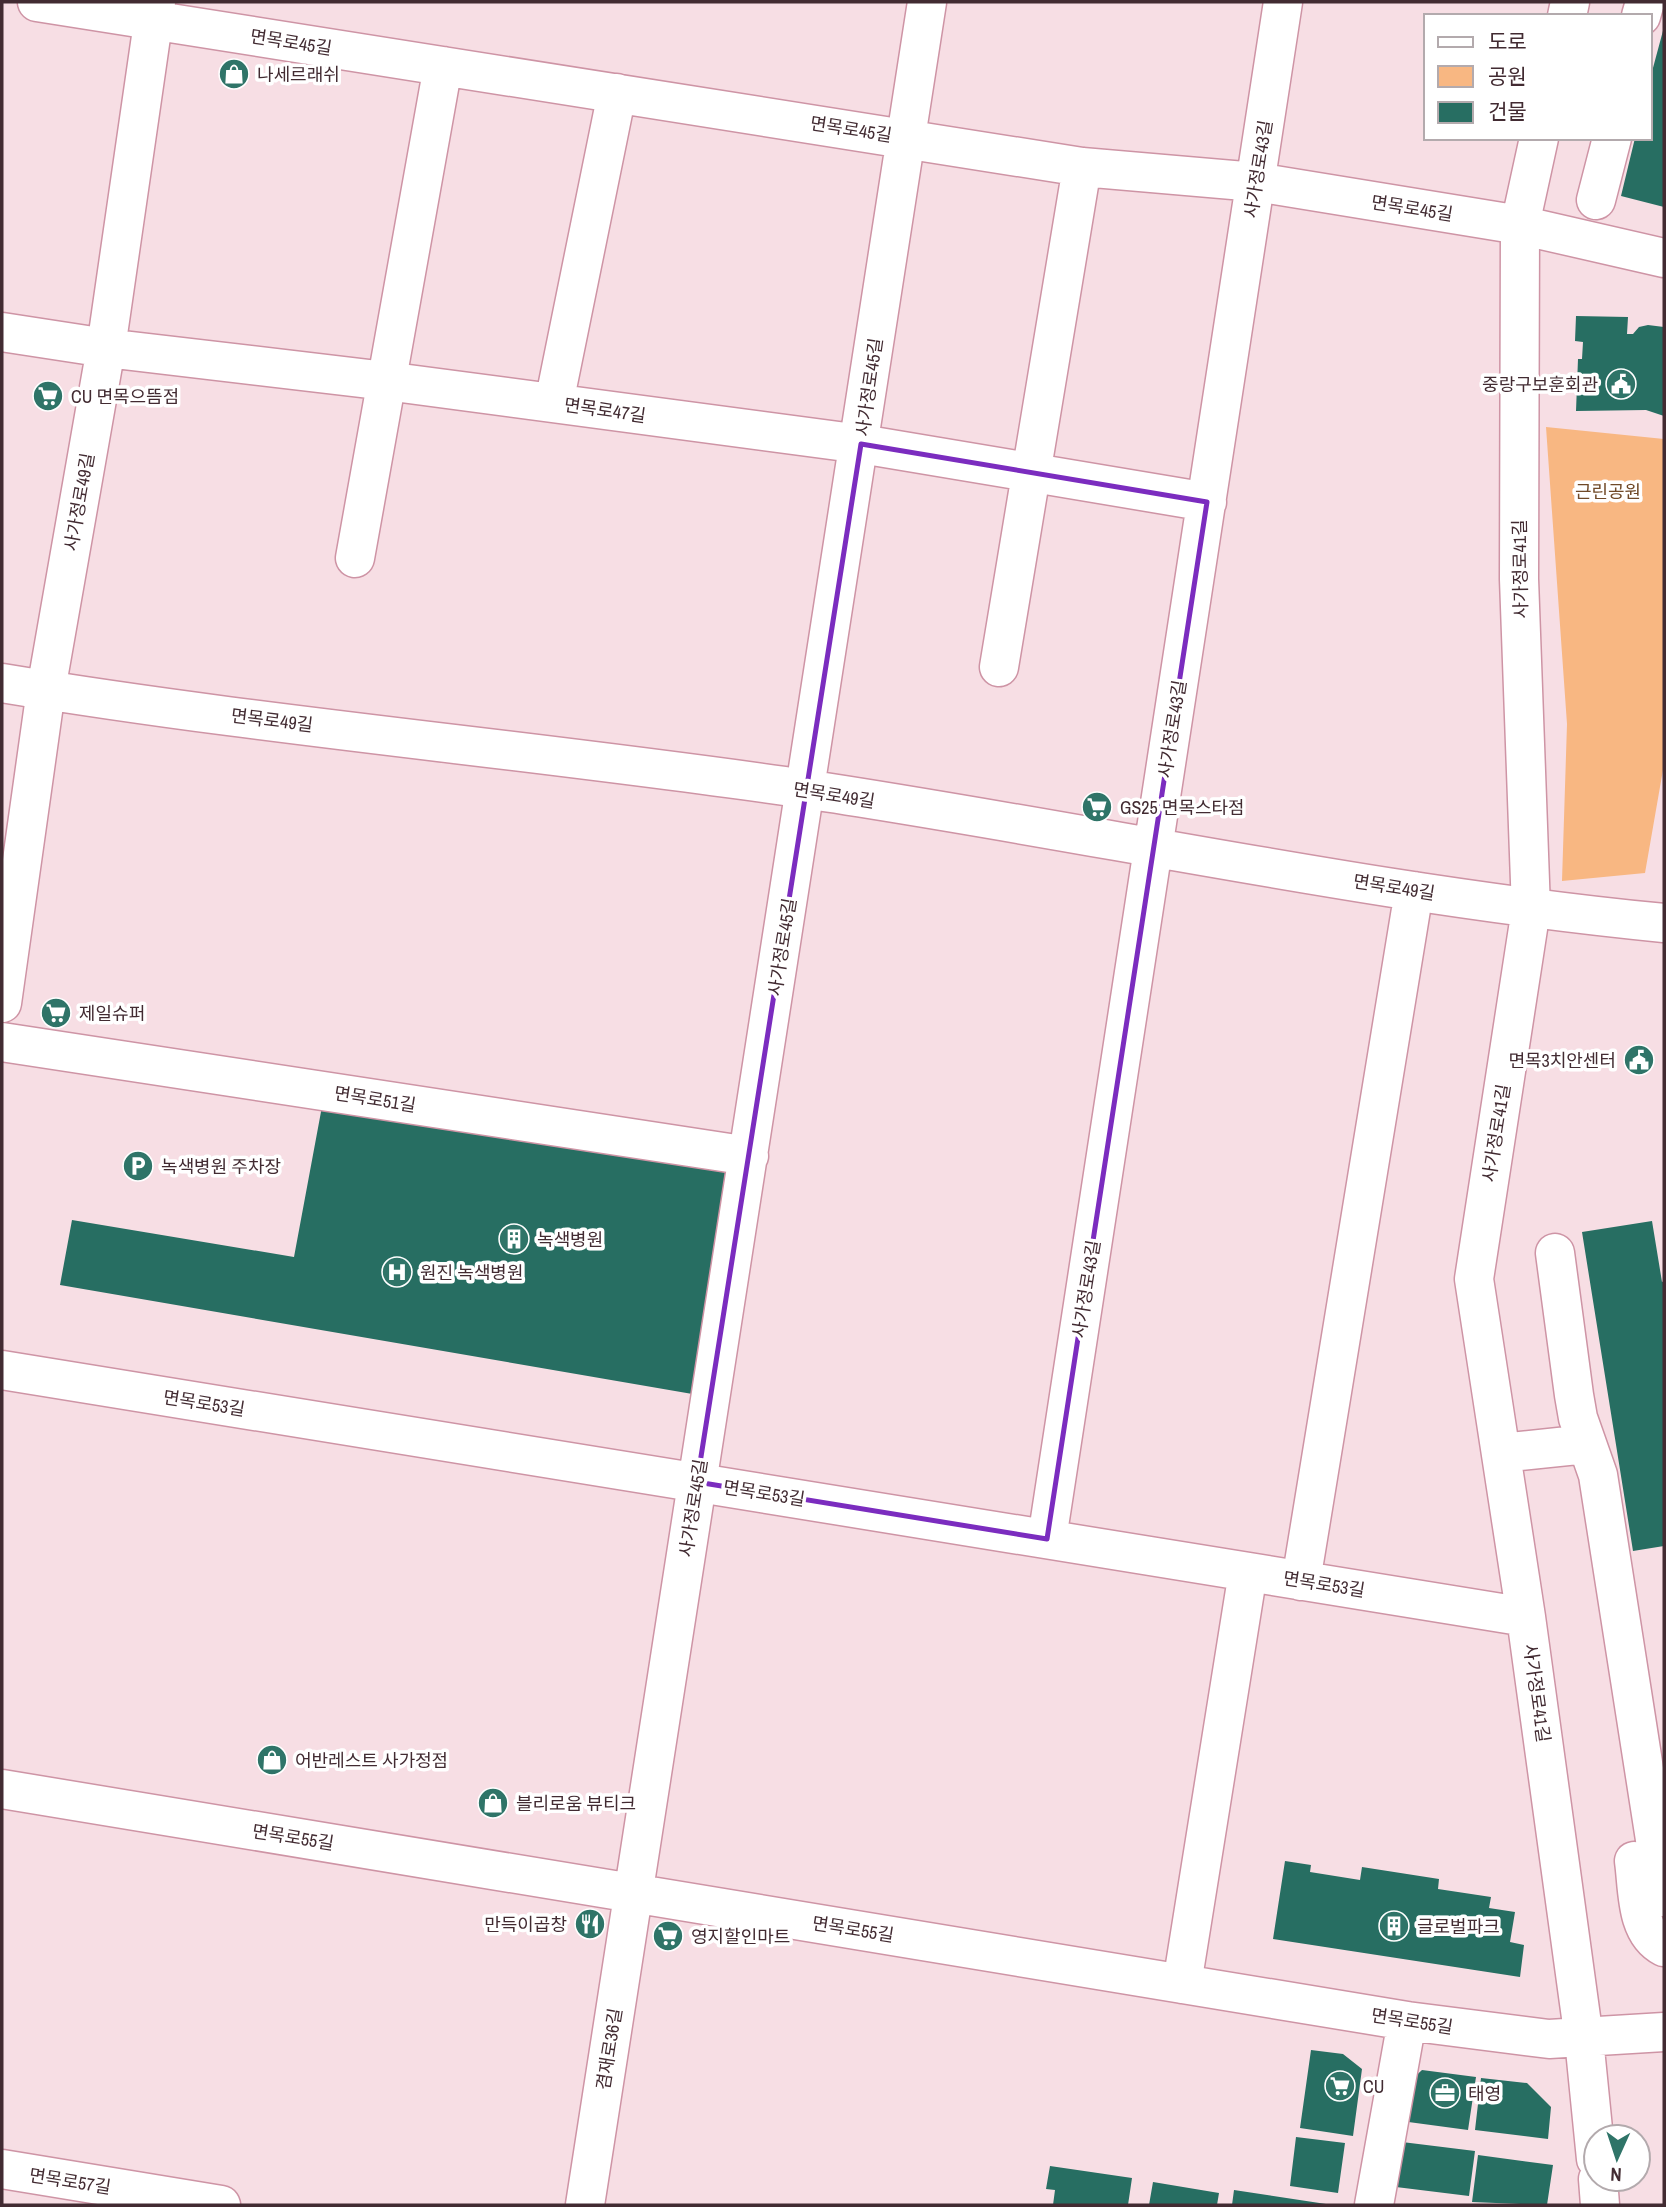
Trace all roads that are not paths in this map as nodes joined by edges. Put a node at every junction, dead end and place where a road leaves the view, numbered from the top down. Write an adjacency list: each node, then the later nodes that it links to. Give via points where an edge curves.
1 (37, 2): 4 (street, 면목로45길)
2 (927, 2): 7 (street, 사가정로45길)
3 (1283, 2): 11 (street, 사가정로43길)
4 (154, 11): 5 (street, 면목로45길); 16 (street, 사가정로49길)
5 (443, 66): 6 (street, 면목로45길); 17 (street)
6 (617, 93): 7 (street, 면목로45길); 18 (street)
7 (904, 137): 10 (street, 면목로45길); 19 (street, 사가정로45길)
8 (1539, 140): 13 (street, 사가정로41길)
9 (1612, 140): 12 (street)
10 (1082, 167): 11 (street, 면목로45길); 20 (street)
11 (1255, 182): 13 (street, 면목로45길); 21 (street, 사가정로43길)
12 (1597, 200)
13 (1520, 225): 14 (street, 면목로45길); 29 (street, 사가정로41길, via 1519,579)
14 (1664, 258)
15 (2, 332): 16 (street, 면목로47길)
16 (106, 348): 17 (street, 면목로47길); 25 (street, 사가정로49길)
17 (386, 381): 18 (street, 면목로47길); 22 (street)
18 (554, 403): 19 (street, 면목로47길)
19 (861, 444): 20 (street, 면목로47길); 26 (street, 사가정로45길)
20 (1032, 475): 21 (street, 면목로47길); 23 (street)
21 (1206, 502): 27 (street, 사가정로43길)
22 (355, 558)
23 (999, 667)
24 (2, 683): 25 (street, 면목로49길)
25 (46, 690): 26 (street, 면목로49길); 31 (street, 사가정로49길)
26 (806, 790): 27 (street, 면목로49길); 33 (street, 사가정로45길)
27 (1153, 850): 28 (street, 면목로49길); 39 (street, 사가정로43길)
28 (1414, 891): 29 (street, 면목로49길); 41 (street)
29 (1531, 909): 30 (street, 면목로49길); 37 (street, 사가정로41길, via 1474,1279)
30 (1664, 923)
31 (2, 1003)
32 (2, 1042): 33 (street, 면목로51길)
33 (749, 1156): 38 (street, 사가정로45길)
34 (1555, 1253): 36 (street, via 1574,1395)
35 (2, 1370): 38 (street, 면목로53길)
36 (1587, 1444): 37 (street); 43 (street, via 1598,1475)
37 (1501, 1453): 42 (street, 사가정로41길)
38 (697, 1482): 39 (street, 면목로53길); 45 (street, 사가정로45길)
39 (1047, 1539): 40 (street, 면목로53길)
40 (1248, 1572): 41 (street, 면목로53길); 48 (street)
41 (1301, 1581): 42 (street, 면목로53길)
42 (1526, 1617): 51 (street, 사가정로41길)
43 (1643, 1765): 46 (street); 47 (street, via 1632,1847 1642,1919 1647,1933)
44 (2, 1789): 45 (street, 면목로55길)
45 (633, 1893): 48 (street, 면목로55길); 55 (street, 겸재로36길)
46 (1664, 1898)
47 (1664, 1947)
48 (1182, 1984): 49 (street, 면목로55길)
49 (1407, 2021): 51 (street, 면목로55길, via 1534,2039); 56 (street)
50 (1664, 2032): 51 (street, 면목로55길)
51 (1584, 2039): 52 (street, 사가정로41길)
52 (1592, 2123)
53 (2, 2169): 54 (street, 면목로57길)
54 (221, 2205)
55 (585, 2205)
56 (1374, 2205)

